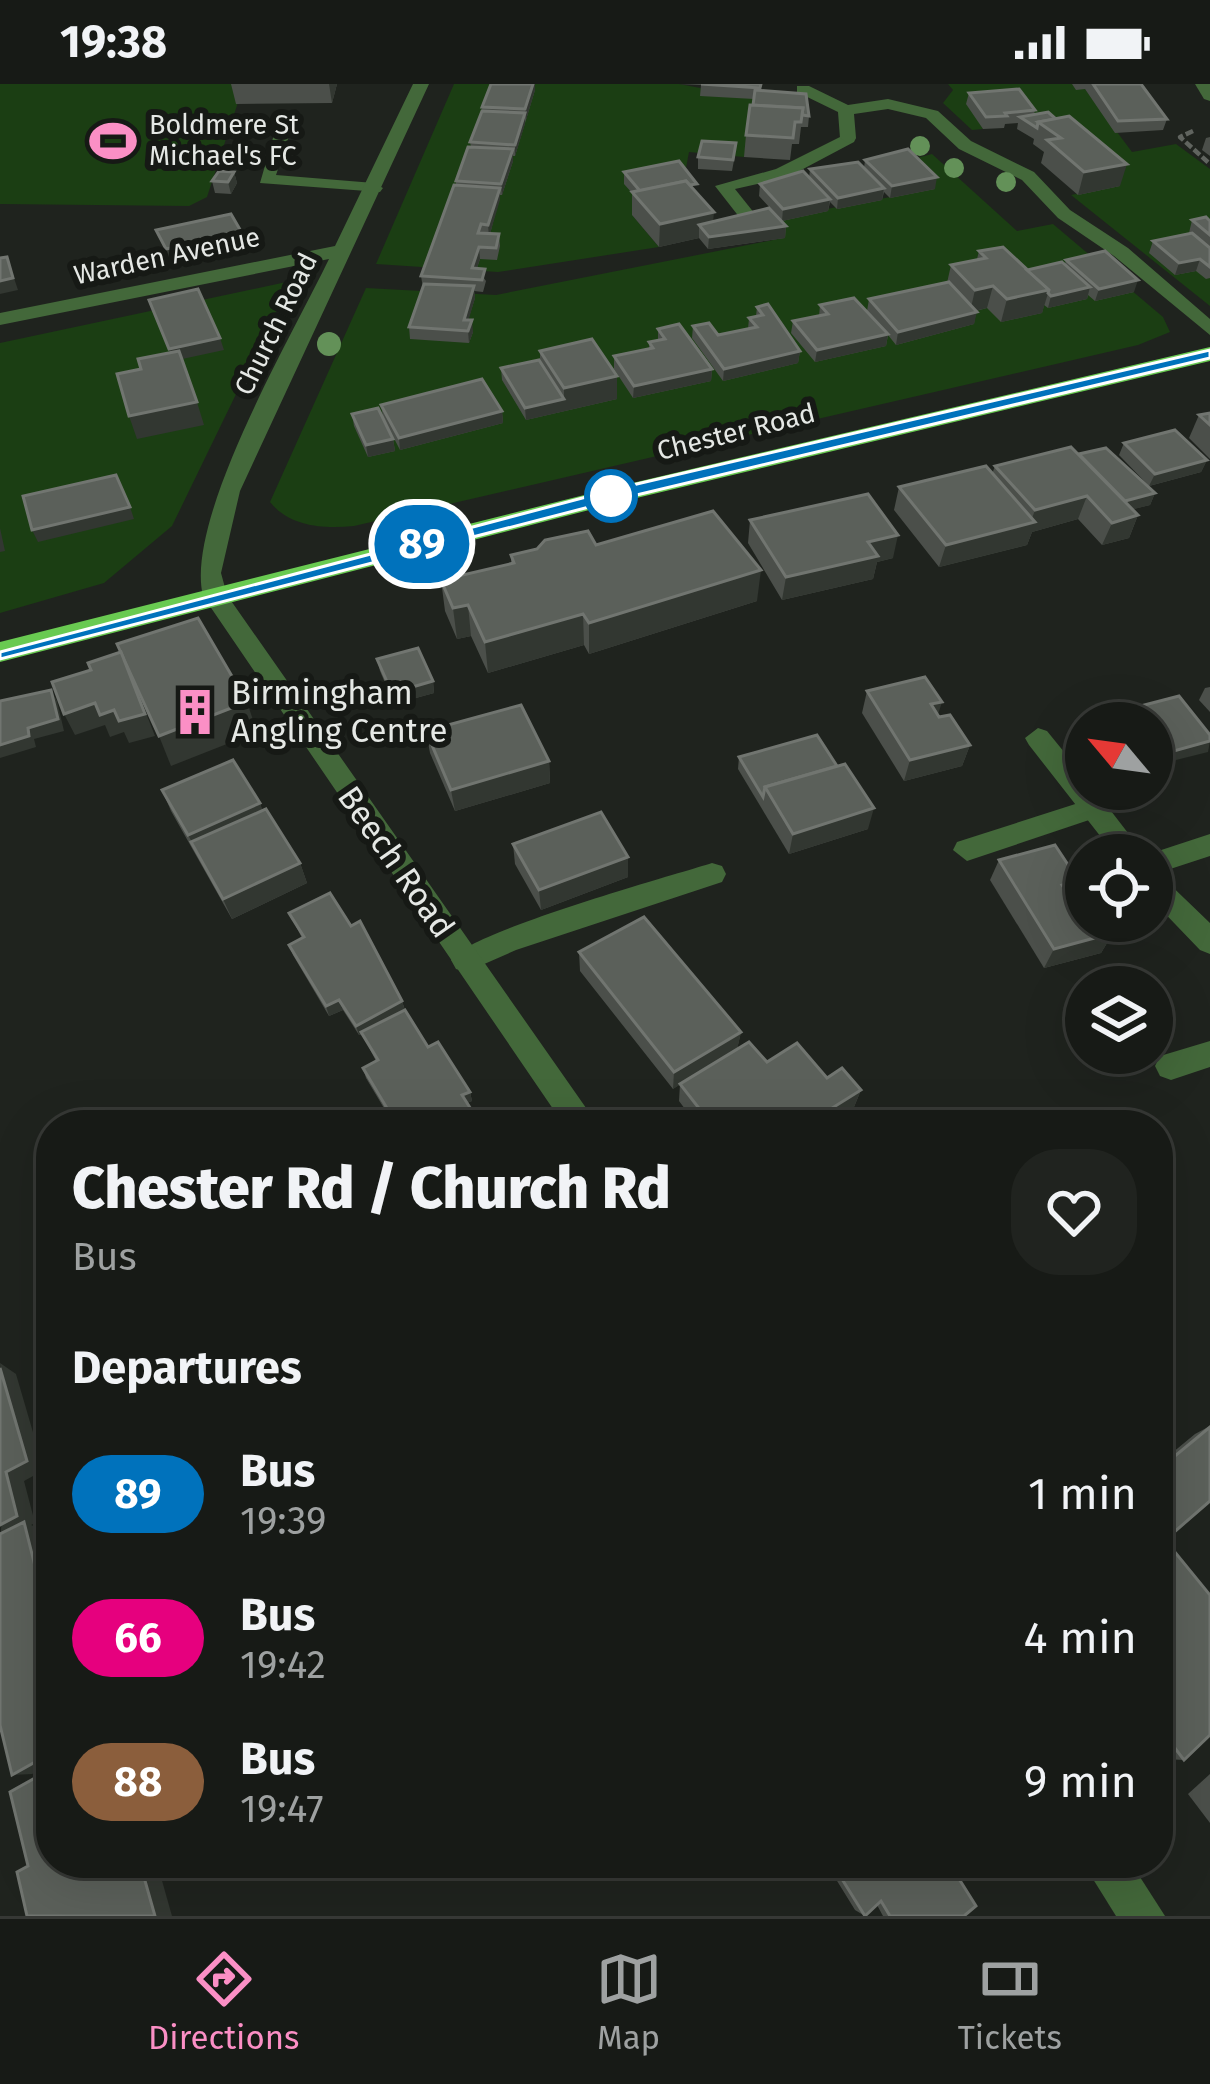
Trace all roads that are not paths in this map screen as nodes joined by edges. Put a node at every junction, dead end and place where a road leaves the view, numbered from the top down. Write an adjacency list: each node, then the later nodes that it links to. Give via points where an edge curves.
1 (421, 84): 7 (street, Church Road)
2 (1204, 84): 4 (street)
3 (795, 86): 5 (street)
4 (1210, 96)
5 (846, 110): 8 (street, via 848,138 782,173 724,186); 11 (street, via 888,104 932,113 965,145 1028,176 1064,214)
6 (285, 124): 7 (street, via 266,179)
7 (374, 188): 9 (street, Church Road)
8 (746, 214)
9 (346, 250): 10 (street, Warden Avenue); 13 (street, Church Road, via 229,491 209,573)
10 (0, 319)
11 (1210, 328)
12 (1210, 354): 13 (highway, Chester Road)
13 (215, 596): 14 (highway, Chester Road); 26 (street, Beech Road)
14 (0, 652)
15 (1038, 738): 16 (street)
16 (1065, 772)
17 (1088, 810): 21 (street)
18 (1096, 810): 19 (street)
19 (1114, 834)
20 (1210, 845): 22 (street)
21 (967, 850)
22 (1173, 857)
23 (712, 874): 26 (street)
24 (1173, 904): 25 (street)
25 (1210, 942)
26 (466, 960): 29 (street, Beech Road)
27 (1210, 1054): 28 (street)
28 (1173, 1065)
29 (572, 1110)
30 (1116, 1878): 31 (street)
31 (1143, 1916)

